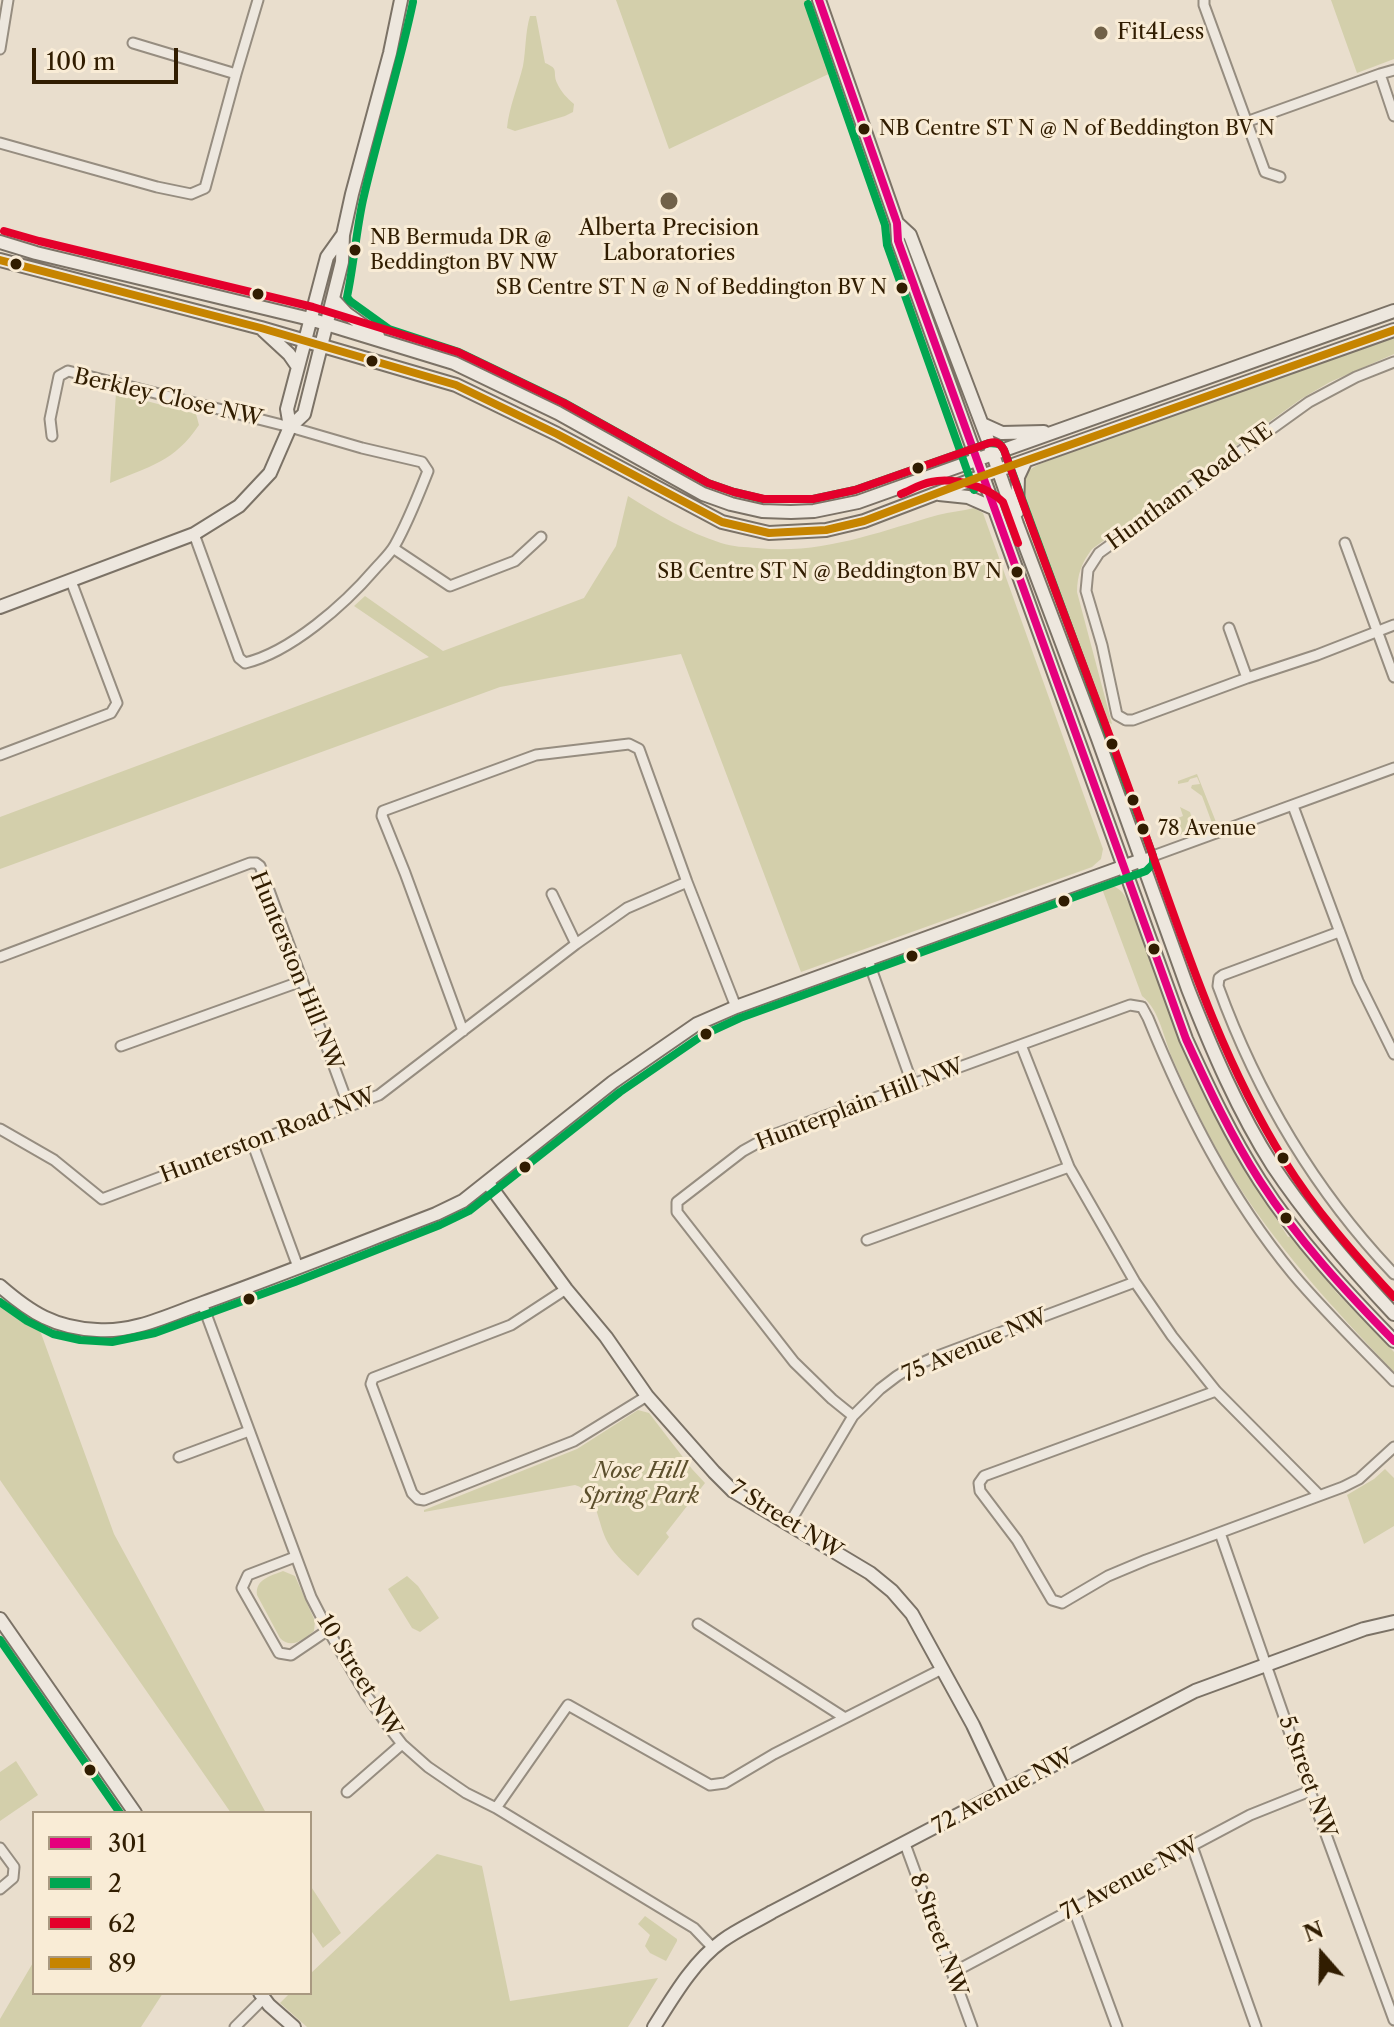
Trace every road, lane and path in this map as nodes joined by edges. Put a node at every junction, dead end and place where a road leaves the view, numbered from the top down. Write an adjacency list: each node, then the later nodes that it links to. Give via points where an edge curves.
1 (8, 0): 7 (street)
2 (258, 0): 9 (street)
3 (401, 0): 17 (main road)
4 (819, 0): 15 (main road)
5 (1204, 0): 12 (street)
6 (133, 43): 9 (street)
7 (0, 49)
8 (1394, 70): 10 (street)
9 (236, 74): 13 (street, via 205,188 191,194)
10 (1380, 74): 11 (street); 12 (street)
11 (1394, 116)
12 (1246, 122): 14 (street, via 1265,172)
13 (0, 143)
14 (1280, 177)
15 (897, 223): 32 (main road, via 910,235); 36 (main road, via 898,241)
16 (0, 232): 19 (main road)
17 (343, 235): 21 (main road); 23 (main road, via 327,257)
18 (0, 242): 19 (main road)
19 (36, 253): 23 (main road)
20 (0, 260): 25 (main road)
21 (334, 300): 24 (main road); 27 (main road)
22 (1394, 311): 34 (main road)
23 (310, 319): 24 (main road); 28 (main road)
24 (326, 324): 27 (main road); 29 (main road)
25 (261, 328): 28 (main road); 31 (main road)
26 (1394, 330): 37 (main road)
27 (384, 340): 36 (main road, via 454,363 558,413 703,494 762,511 814,511 858,502)
28 (304, 341): 29 (main road); 31 (main road)
29 (320, 345): 33 (main road, via 304,414); 40 (main road, via 456,385 722,522 769,533 826,530)
30 (1394, 362): 53 (street, Huntham Road NE, via 1309,402 1099,553 1088,570 1086,591 1117,715 1133,720)
31 (298, 367): 33 (main road, via 287,409)
32 (982, 424): 34 (main road, via 1012,434); 36 (main road)
33 (290, 427): 35 (street, Berkley Close NW, via 68,371 59,376); 43 (main road, via 270,473 256,490); 46 (street, via 422,462 428,471)
34 (1059, 432): 36 (main road)
35 (52, 436)
36 (985, 457): 38 (main road); 39 (main road)
37 (1025, 462): 38 (main road); 42 (main road, via 1018,477)
38 (998, 470): 39 (main road); 42 (main road)
39 (982, 476): 40 (main road); 41 (main road)
40 (936, 493): 41 (main road, via 968,497)
41 (993, 508): 58 (main road)
42 (1017, 524): 57 (main road)
43 (194, 534): 46 (street, via 245,663 303,635 354,594); 47 (main road)
44 (541, 537): 46 (street, via 515,561 450,586)
45 (1345, 543): 51 (street)
46 (393, 548)
47 (71, 581): 48 (main road); 54 (street, via 117,703 111,713)
48 (0, 607)
49 (1394, 625): 51 (street, Huntham Road NE)
50 (1229, 628): 53 (street)
51 (1377, 630): 52 (street); 53 (street, Huntham Road NE)
52 (1394, 677)
53 (1247, 678)
54 (0, 755)
55 (1394, 768): 56 (street)
56 (1293, 806): 57 (street); 61 (street)
57 (1142, 860): 58 (main road); 84 (main road, via 1206,1033 1245,1117 1323,1235)
58 (1123, 866): 64 (main road); 85 (main road, via 1186,1039 1240,1148 1316,1258)
59 (687, 882): 62 (street, Hunterston Road NW, via 627,908); 66 (street); 67 (street, via 639,749 629,744 536,755 383,811)
60 (552, 894): 62 (street)
61 (1339, 932): 70 (street); 79 (street, via 1223,975 1218,986 1253,1071 1297,1149 1356,1232)
62 (576, 944): 67 (street, Hunterston Road NW)
63 (0, 957): 65 (street, Hunterston Hill NW, via 256,863)
64 (868, 960): 66 (main road); 71 (street)
65 (302, 981): 69 (street); 72 (street, Hunterston Hill NW)
66 (736, 1007): 76 (main road, via 697,1024 613,1082)
67 (463, 1031): 72 (street, Hunterston Road NW, via 379,1095)
68 (1021, 1045): 71 (street, Hunterplain Hill NW); 75 (street); 86 (street, Hunterplain Hill NW, via 1130,1005 1142,1007 1190,1115 1247,1213 1294,1276)
69 (121, 1046)
70 (1394, 1054)
71 (912, 1083): 89 (street, Hunterplain Hill NW, via 770,1136 677,1202 677,1212 794,1362)
72 (349, 1107): 74 (street, Hunterston Road NW)
73 (0, 1129): 74 (street, Hunterston Road NW, via 54,1160 102,1199)
74 (252, 1142): 78 (street)
75 (1069, 1167): 77 (street); 80 (street)
76 (488, 1183): 78 (main road, via 436,1214); 82 (main road, 7 Street NW)
77 (867, 1240)
78 (298, 1267): 83 (main road)
79 (1394, 1274)
80 (1135, 1282): 87 (street); 89 (street, 75 Avenue NW, via 910,1368)
81 (0, 1286): 83 (main road, via 49,1320 97,1330 132,1327)
82 (566, 1289): 88 (main road, 7 Street NW); 88 (street, via 511,1325 373,1378 412,1493 424,1500 574,1441)
83 (202, 1303): 90 (street, 10 Street NW)
84 (1394, 1314)
85 (1394, 1341)
86 (1394, 1381)
87 (1216, 1391): 93 (street); 95 (street, via 984,1476 979,1483 1052,1600 1062,1603 1121,1571)
88 (647, 1396): 94 (main road, 7 Street NW, via 733,1491)
89 (853, 1416): 94 (street, 75 Avenue NW)
90 (249, 1431): 92 (street); 96 (street, 10 Street NW)
91 (1394, 1447): 93 (street, via 1359,1479)
92 (179, 1457)
93 (1319, 1495): 95 (street)
94 (789, 1524): 102 (main road, 7 Street NW, via 892,1591 912,1614)
95 (1220, 1533): 101 (street, 5 Street NW)
96 (295, 1557): 100 (street, 10 Street NW); 100 (street, via 248,1575 242,1588 279,1653 291,1655)
97 (0, 1619): 109 (main road)
98 (1394, 1622): 101 (main road, 72 Avenue NW)
99 (698, 1624): 103 (street)
100 (328, 1630): 104 (street, 10 Street NW)
101 (1266, 1665): 105 (main road, 72 Avenue NW, via 1195,1691); 106 (street, 5 Street NW)
102 (942, 1669): 103 (street); 105 (main road, 7 Street NW)
103 (845, 1718): 108 (street, via 725,1783 710,1785 568,1705)
104 (402, 1744): 107 (street); 108 (street, 10 Street NW, via 437,1774)
105 (1004, 1791): 110 (main road, 72 Avenue NW)
106 (1310, 1791): 111 (street, 71 Avenue NW); 118 (street, 5 Street NW)
107 (347, 1792)
108 (496, 1808): 115 (street, 10 Street NW, via 694,1928)
109 (134, 1811)
110 (905, 1844): 115 (main road, 72 Avenue NW); 116 (street, 8 Street NW)
111 (1192, 1846): 114 (street, 71 Avenue NW); 124 (street)
112 (0, 1848): 113 (street, via 14,1867 13,1878)
113 (0, 1889)
114 (1074, 1910): 116 (street, 71 Avenue NW); 123 (street)
115 (713, 1948): 121 (main road, 72 Avenue NW)
116 (952, 1973): 122 (street, 8 Street NW)
117 (262, 1996): 119 (street); 120 (main road)
118 (1394, 2020)
119 (235, 2027)
120 (294, 2027)
121 (654, 2027)
122 (972, 2027)
123 (1117, 2027)
124 (1256, 2027)

